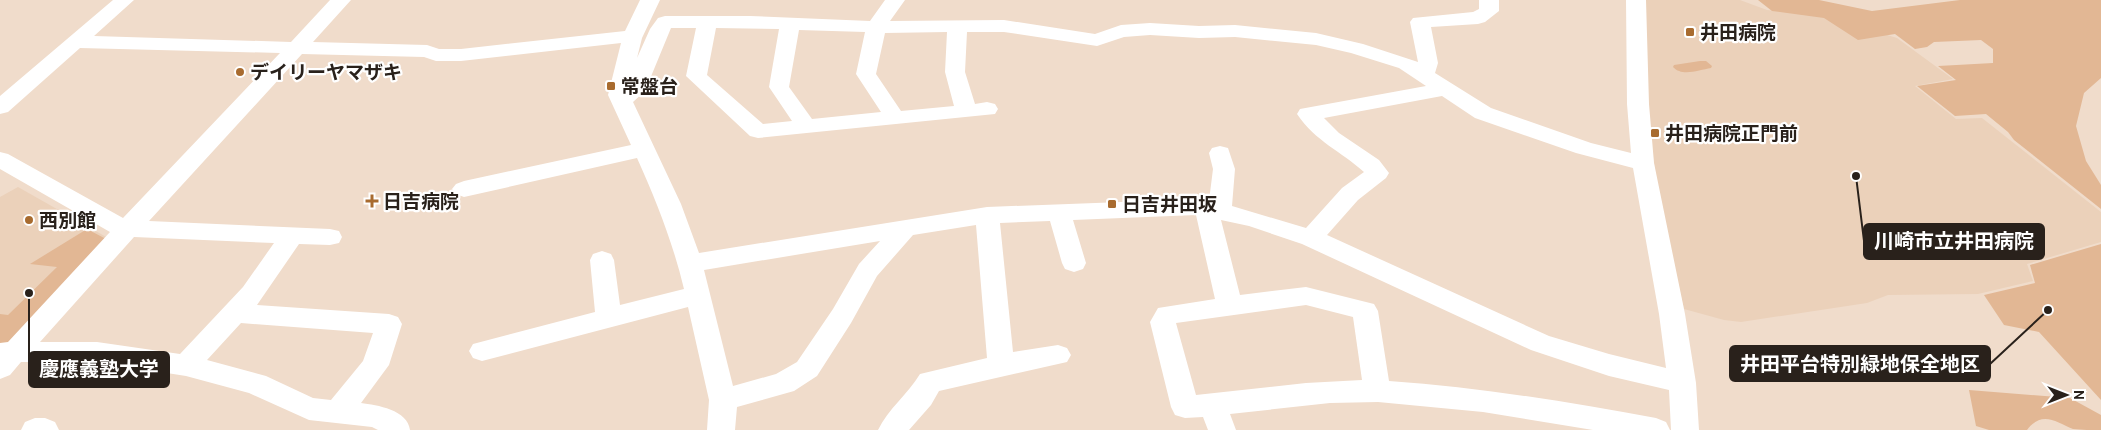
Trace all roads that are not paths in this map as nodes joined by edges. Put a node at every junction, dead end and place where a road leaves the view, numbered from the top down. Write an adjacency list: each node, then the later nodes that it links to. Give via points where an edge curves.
1 (124, 0): 12 (street)
2 (341, 0): 13 (street)
3 (650, 0): 11 (street)
4 (895, 0): 10 (street)
5 (1489, 0): 14 (street, via 1489,11 1478,18 1420,22 1428,63)
6 (1636, 0): 25 (street)
7 (707, 23): 8 (street); 16 (street, via 665,22 634,91); 21 (street, via 696,76 758,131)
8 (790, 23): 10 (street); 21 (street, via 779,88)
9 (957, 26): 10 (street); 14 (street, via 1004,26 1097,40 1121,31 1150,29 1235,31 1316,39 1406,64); 19 (street, via 955,72)
10 (876, 27): 20 (street, via 866,74)
11 (632, 38): 13 (street, via 461,55 436,55 427,51); 16 (street, via 622,78)
12 (75, 42): 13 (street); 17 (street)
13 (298, 48): 30 (street)
14 (1424, 76): 15 (street)
15 (1446, 89): 25 (street, via 1483,113 1584,148); 34 (street, via 1308,114 1331,138 1371,164 1378,173 1350,194)
16 (622, 100): 22 (street)
17 (0, 107)
18 (987, 109): 19 (street)
19 (966, 111): 20 (street)
20 (895, 118): 21 (street)
21 (807, 127)
22 (644, 149): 26 (street); 36 (street, via 669,204)
23 (1220, 153): 27 (street, via 1224,169)
24 (0, 159): 30 (street)
25 (1643, 163): 47 (street, via 1671,305)
26 (464, 188)
27 (1213, 209): 28 (street, via 1180,207); 34 (street); 39 (street)
28 (1059, 212): 29 (street); 37 (street)
29 (987, 215): 31 (street); 46 (street)
30 (127, 229): 32 (street); 44 (street)
31 (905, 229): 36 (street); 49 (street, via 868,270 807,369 784,383)
32 (292, 235): 33 (street); 40 (street, via 252,294)
33 (330, 237)
34 (1311, 238): 47 (street, via 1540,343 1608,365)
35 (602, 260): 41 (street)
36 (690, 263): 38 (street)
37 (1074, 263)
38 (696, 295): 41 (street); 49 (street)
39 (1230, 306): 48 (street, via 1306,296 1365,311); 51 (street, via 1167,315 1162,322 1185,407)
40 (235, 313): 45 (street); 50 (street, via 389,324 375,365)
41 (609, 318): 42 (street)
42 (482, 351)
43 (1058, 355): 46 (street)
44 (4, 358): 45 (street, via 97,352)
45 (186, 365): 50 (street, via 256,384 310,409)
46 (1001, 365): 56 (street, via 930,382)
47 (1682, 383): 58 (street)
48 (1377, 391): 51 (street, via 1317,393); 57 (street, via 1523,406)
49 (724, 400): 55 (street)
50 (338, 412): 52 (street, via 373,416)
51 (1217, 418)
52 (384, 426)
53 (35, 430): 54 (street)
54 (46, 430)
55 (721, 430)
56 (892, 430)
57 (1656, 430)
58 (1685, 430)

